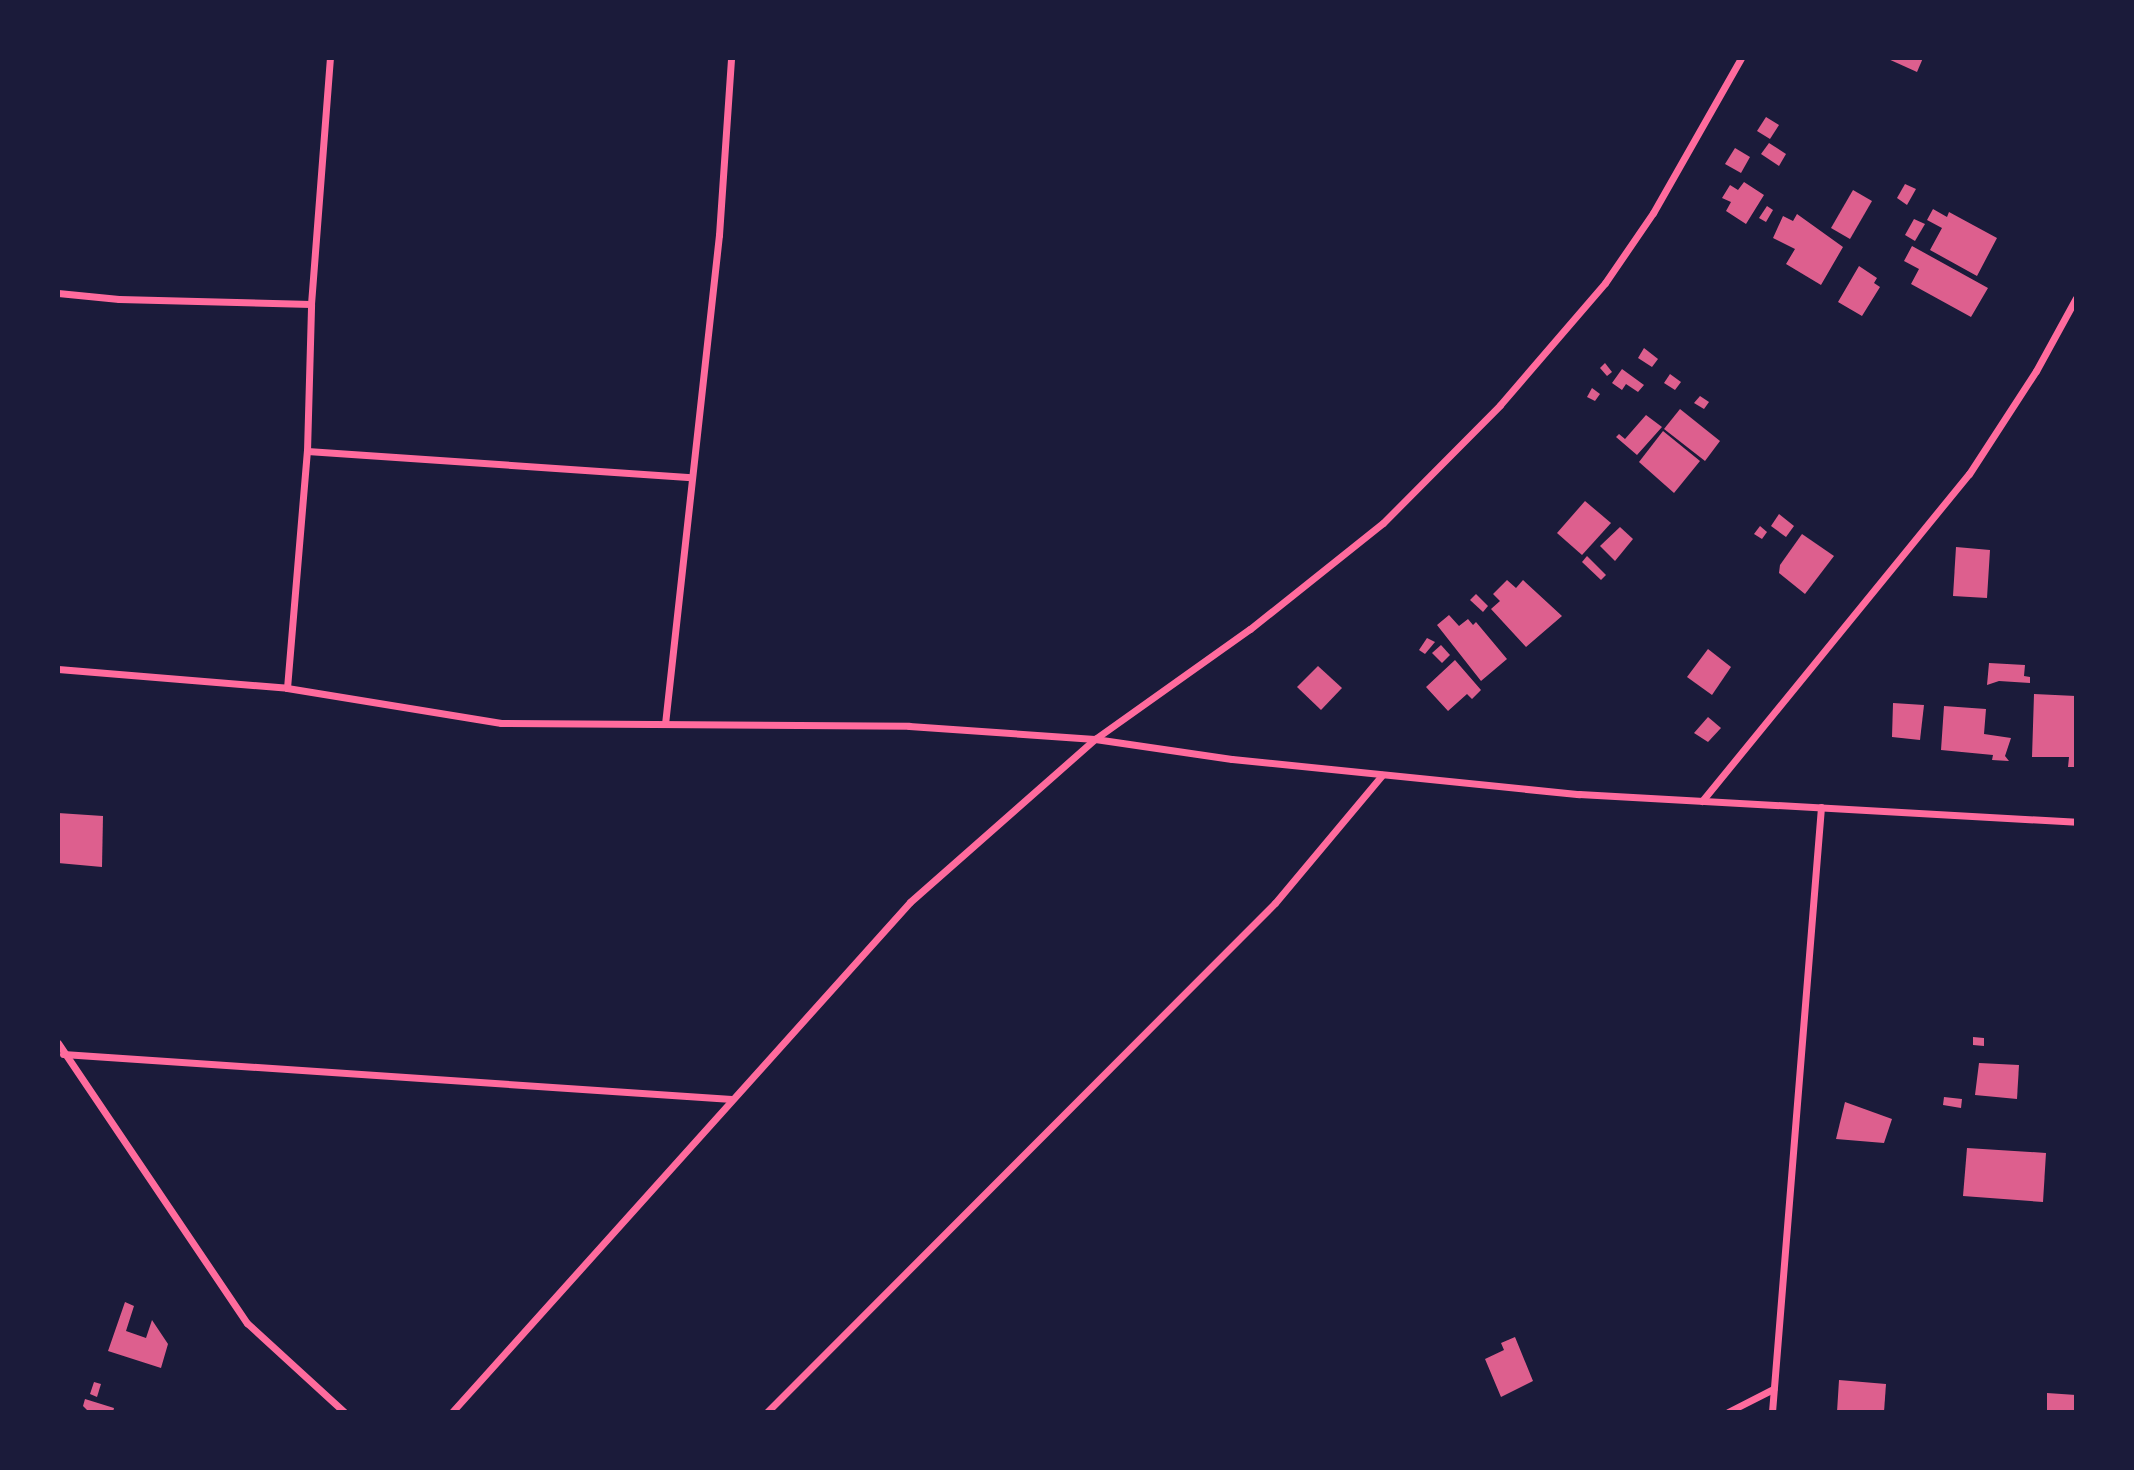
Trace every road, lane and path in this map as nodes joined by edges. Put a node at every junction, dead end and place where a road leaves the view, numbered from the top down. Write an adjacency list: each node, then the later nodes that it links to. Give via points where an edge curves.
1 (330, 58): 6 (street)
2 (731, 58): 8 (street, via 719,235)
3 (1741, 58): 12 (street, via 1653,214 1605,283 1500,405 1384,523 1250,629)
4 (58, 293): 6 (street)
5 (2076, 298): 14 (street, via 2036,371 1969,474)
6 (311, 304): 7 (street)
7 (307, 451): 8 (street); 10 (street)
8 (691, 477): 11 (street)
9 (58, 669): 10 (street)
10 (287, 688): 11 (street, via 501,723)
11 (665, 724): 12 (street, via 909,726)
12 (1095, 739): 13 (street); 19 (street, via 910,902)
13 (1382, 775): 14 (street); 23 (street, via 1275,902)
14 (1702, 801): 15 (street)
15 (1821, 807): 16 (street); 20 (street)
16 (2076, 822)
17 (58, 1043): 18 (street)
18 (63, 1054): 19 (street); 21 (street, via 247,1324)
19 (731, 1099): 22 (street)
20 (1773, 1389): 24 (street); 25 (street)
21 (344, 1412)
22 (452, 1412)
23 (767, 1412)
24 (1728, 1412)
25 (1772, 1412)

